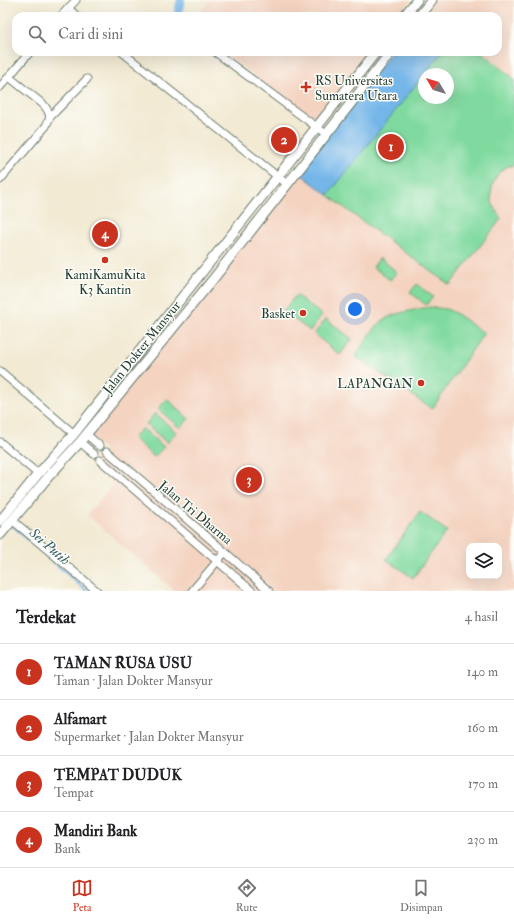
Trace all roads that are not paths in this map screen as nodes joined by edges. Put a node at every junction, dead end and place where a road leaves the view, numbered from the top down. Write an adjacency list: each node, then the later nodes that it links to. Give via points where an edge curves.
1 (76, 0): 4 (street)
2 (418, 0): 3 (street); 7 (main road)
3 (429, 4)
4 (68, 8): 5 (street); 6 (street)
5 (64, 12)
6 (72, 12)
7 (408, 12)
8 (27, 56): 13 (street)
9 (127, 56): 21 (street)
10 (220, 56): 17 (street)
11 (373, 56): 17 (main road, Jalan Dokter Mansyur)
12 (388, 56): 18 (main road, Jalan Dokter Mansyur)
13 (9, 77): 15 (street); 16 (street, via 44,106)
14 (87, 79): 16 (street)
15 (0, 87)
16 (50, 117): 22 (street, via 46,126)
17 (316, 127): 18 (street); 19 (main road, Jalan Dokter Mansyur)
18 (326, 134): 20 (main road, Jalan Dokter Mansyur)
19 (287, 163): 20 (street); 21 (main road, Jalan Dokter Mansyur)
20 (297, 171): 23 (main road, Jalan Dokter Mansyur)
21 (277, 175): 23 (street); 25 (main road, Jalan Dokter Mansyur)
22 (0, 180)
23 (287, 184): 26 (main road, Jalan Dokter Mansyur, via 214,278)
24 (0, 371): 25 (street)
25 (74, 434): 33 (main road, Jalan Dokter Mansyur)
26 (86, 434): 28 (main road, Jalan Dokter Mansyur); 29 (street)
27 (0, 442): 33 (street)
28 (80, 442): 31 (street); 35 (main road, Jalan Dokter Mansyur)
29 (100, 446)
30 (107, 451): 34 (street, Jalan Tri Dharma)
31 (94, 454)
32 (100, 460): 36 (street, Jalan Tri Dharma)
33 (38, 474): 35 (main road, Jalan Dokter Mansyur)
34 (188, 520): 36 (street); 38 (street, Jalan Tri Dharma)
35 (6, 521): 37 (main road, Jalan Dokter Mansyur); 40 (street)
36 (180, 529): 39 (street, Jalan Tri Dharma)
37 (0, 535)
38 (225, 552): 39 (street); 43 (street, Jalan Tri Dharma)
39 (218, 561): 41 (street); 42 (street, Jalan Tri Dharma)
40 (97, 591)
41 (192, 591)
42 (252, 591)
43 (270, 591)

